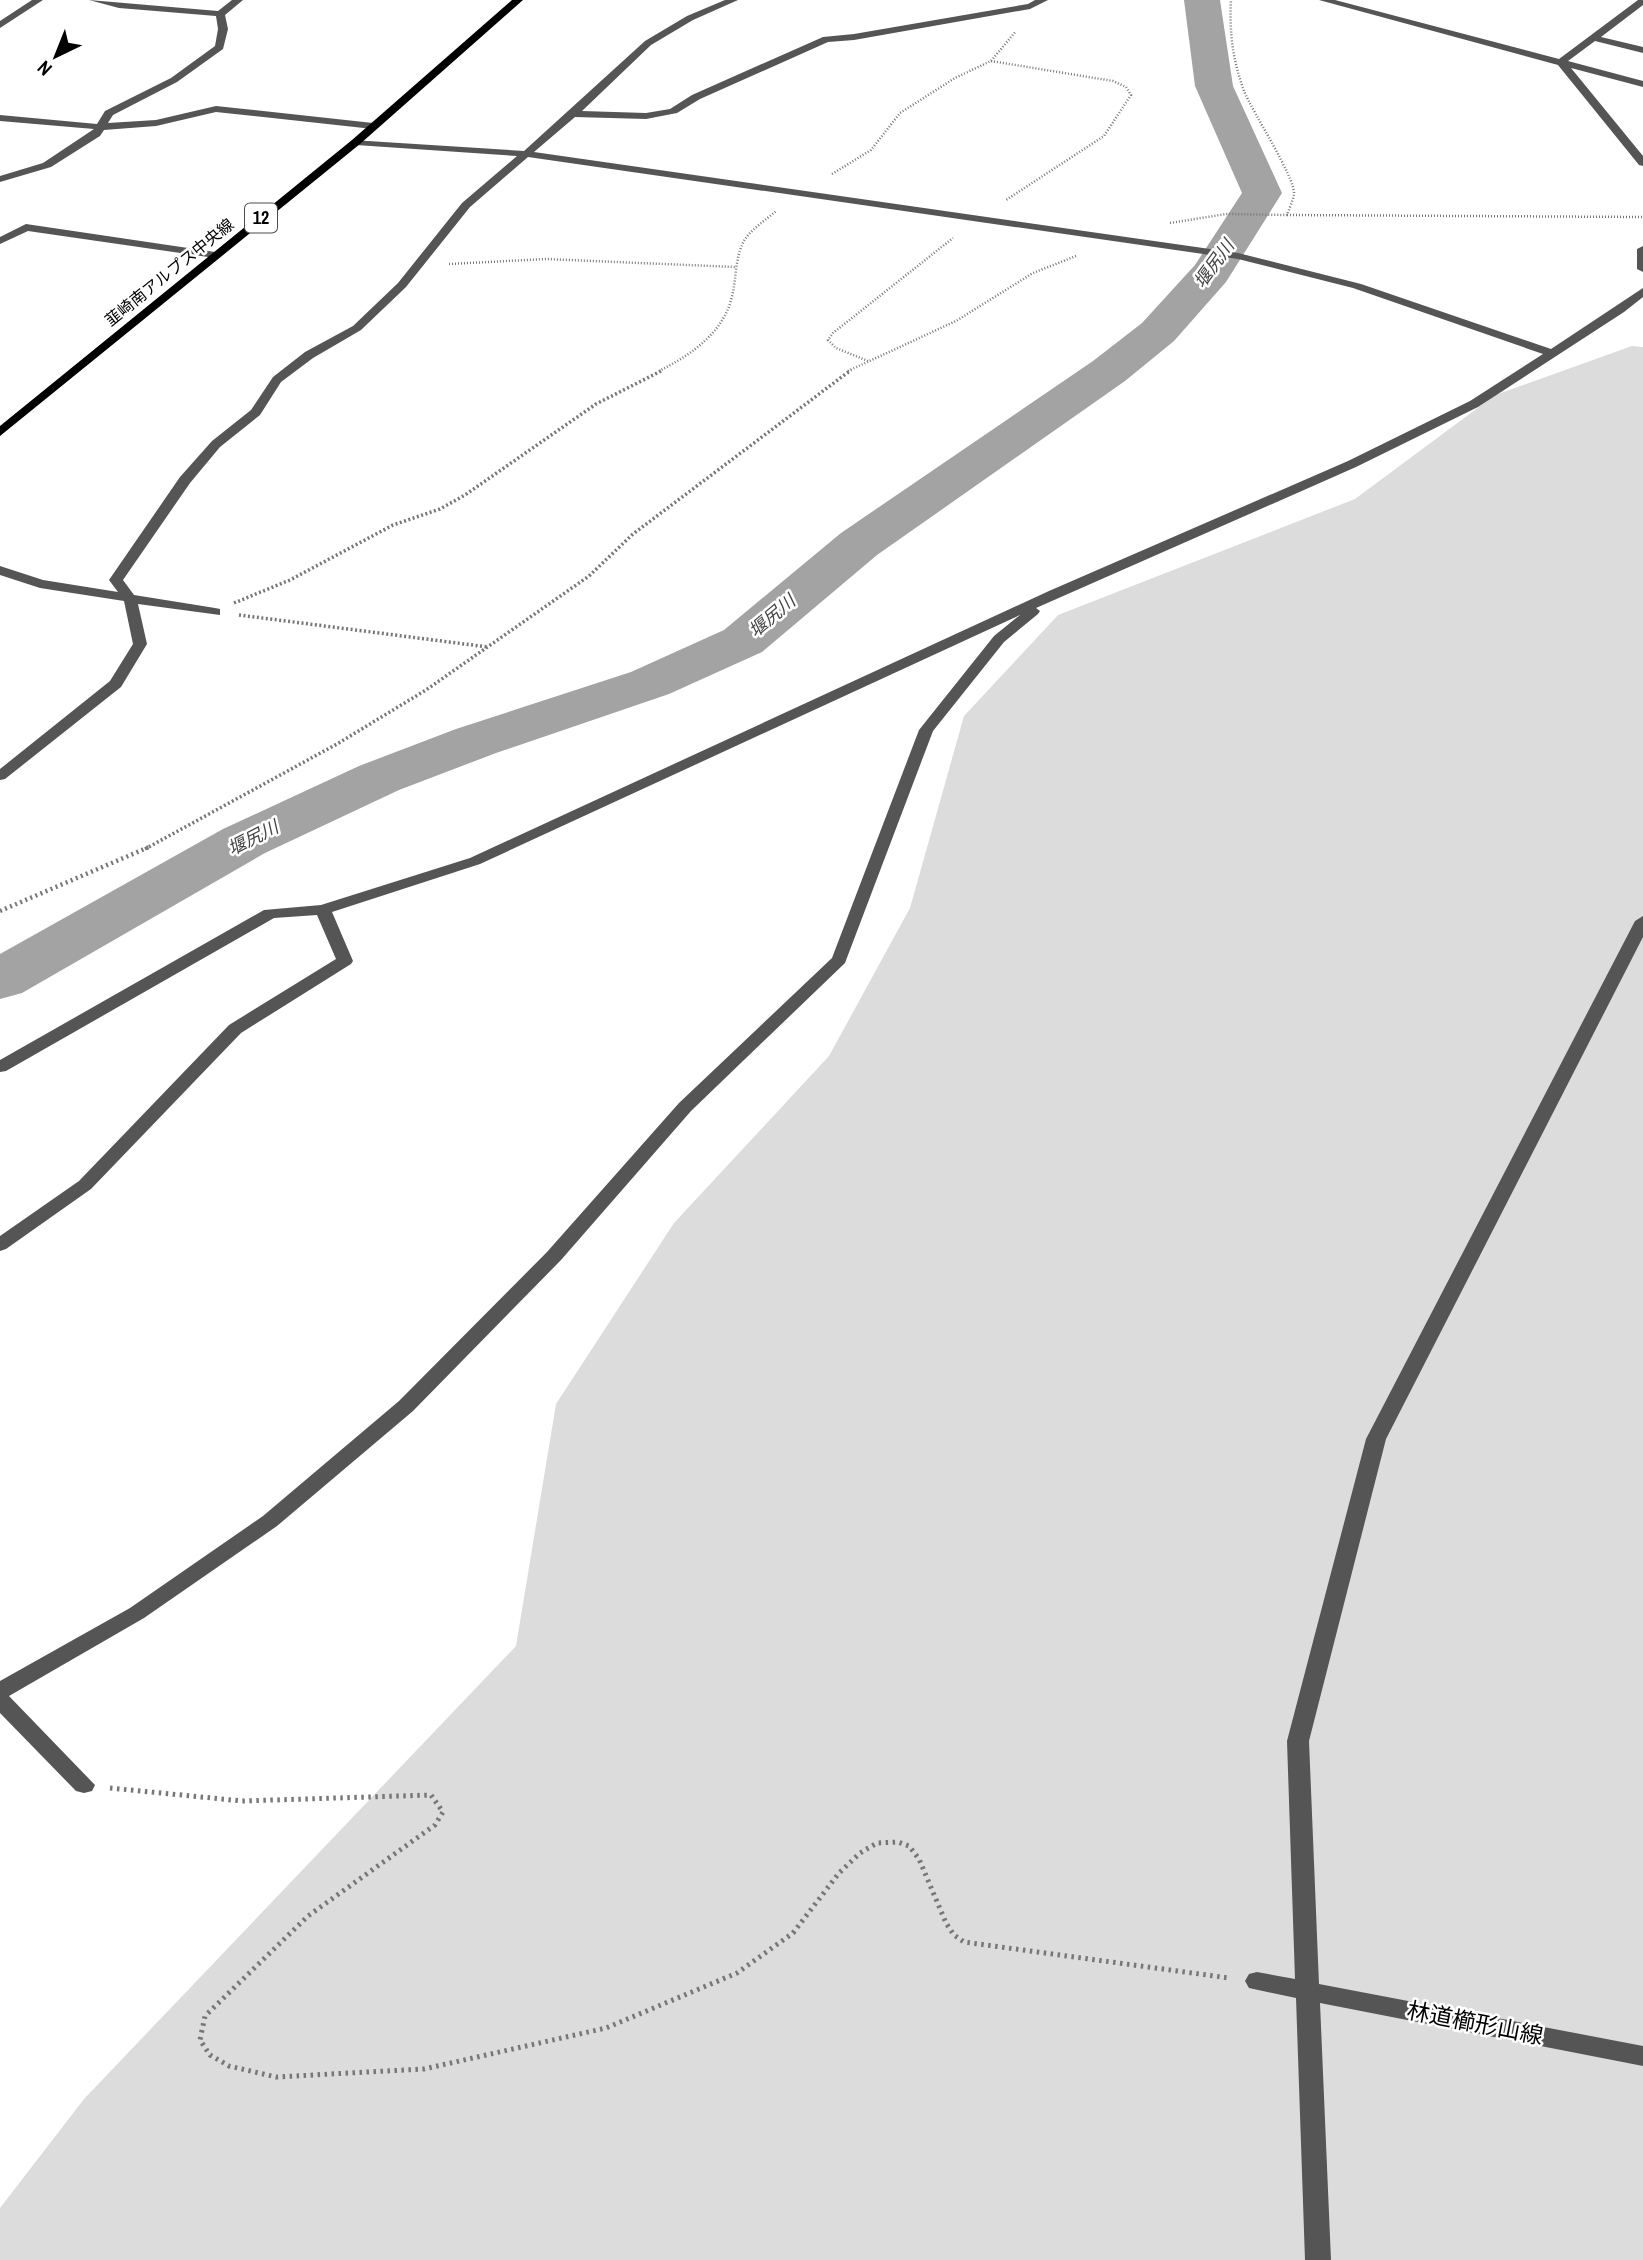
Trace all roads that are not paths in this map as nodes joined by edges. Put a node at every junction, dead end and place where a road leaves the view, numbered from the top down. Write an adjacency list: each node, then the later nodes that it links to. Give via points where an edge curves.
1 (38, 0): 11 (street)
2 (94, 0): 10 (street)
3 (237, 0): 10 (street)
4 (517, 0): 18 (main road, 韮崎南アルプス中央線 / 12)
5 (733, 0): 16 (street, via 662,33)
6 (1043, 0): 16 (street, via 1030,6 826,39 673,111 646,116)
7 (1324, 0): 9 (street)
8 (1643, 1): 12 (street)
9 (1343, 3): 14 (street)
10 (220, 14): 19 (street, via 220,47 174,80 109,113)
11 (0, 25)
12 (1594, 38): 13 (street); 14 (street)
13 (1643, 50)
14 (1561, 62): 15 (street); 22 (street)
15 (1643, 84)
16 (573, 114): 21 (street)
17 (0, 118): 19 (street)
18 (373, 126): 19 (street, via 216,109 156,123); 20 (main road, 韮崎南アルプス中央線 / 12)
19 (100, 127): 23 (street, via 47,165)
20 (356, 142): 21 (street); 26 (main road, 韮崎南アルプス中央線 / 12)
21 (526, 154): 29 (street, via 1289,265); 33 (street, via 466,205 402,285 357,328 309,355 277,380 256,412 216,444 185,480 116,580)
22 (1643, 163)
23 (0, 179)
24 (0, 241): 26 (street, via 26,227)
25 (1643, 249): 27 (street)
26 (215, 255): 30 (main road, 韮崎南アルプス中央線 / 12)
27 (1643, 270)
28 (1643, 291): 29 (street)
29 (1551, 353): 32 (street, via 1475,404 1364,458)
30 (0, 432)
31 (0, 570): 33 (street, via 40,584)
32 (1054, 594): 36 (street, via 475,861); 40 (street, via 999,639 926,730 839,960 685,1107 554,1255 407,1406 270,1521 137,1613)
33 (130, 599): 34 (street); 35 (street, via 140,644 116,684)
34 (215, 612)
35 (0, 776)
36 (323, 910): 38 (street, via 270,914); 39 (street, via 345,961 235,1029 85,1185)
37 (1643, 921): 44 (street, via 1376,1439 1298,1741)
38 (0, 1067)
39 (0, 1245)
40 (0, 1691)
41 (0, 1700): 42 (street)
42 (84, 1785)
43 (1257, 1981): 44 (street, 林道櫛形山線)
44 (1307, 1990): 45 (street, 林道櫛形山線); 46 (street)
45 (1643, 2056)
46 (1318, 2260)

